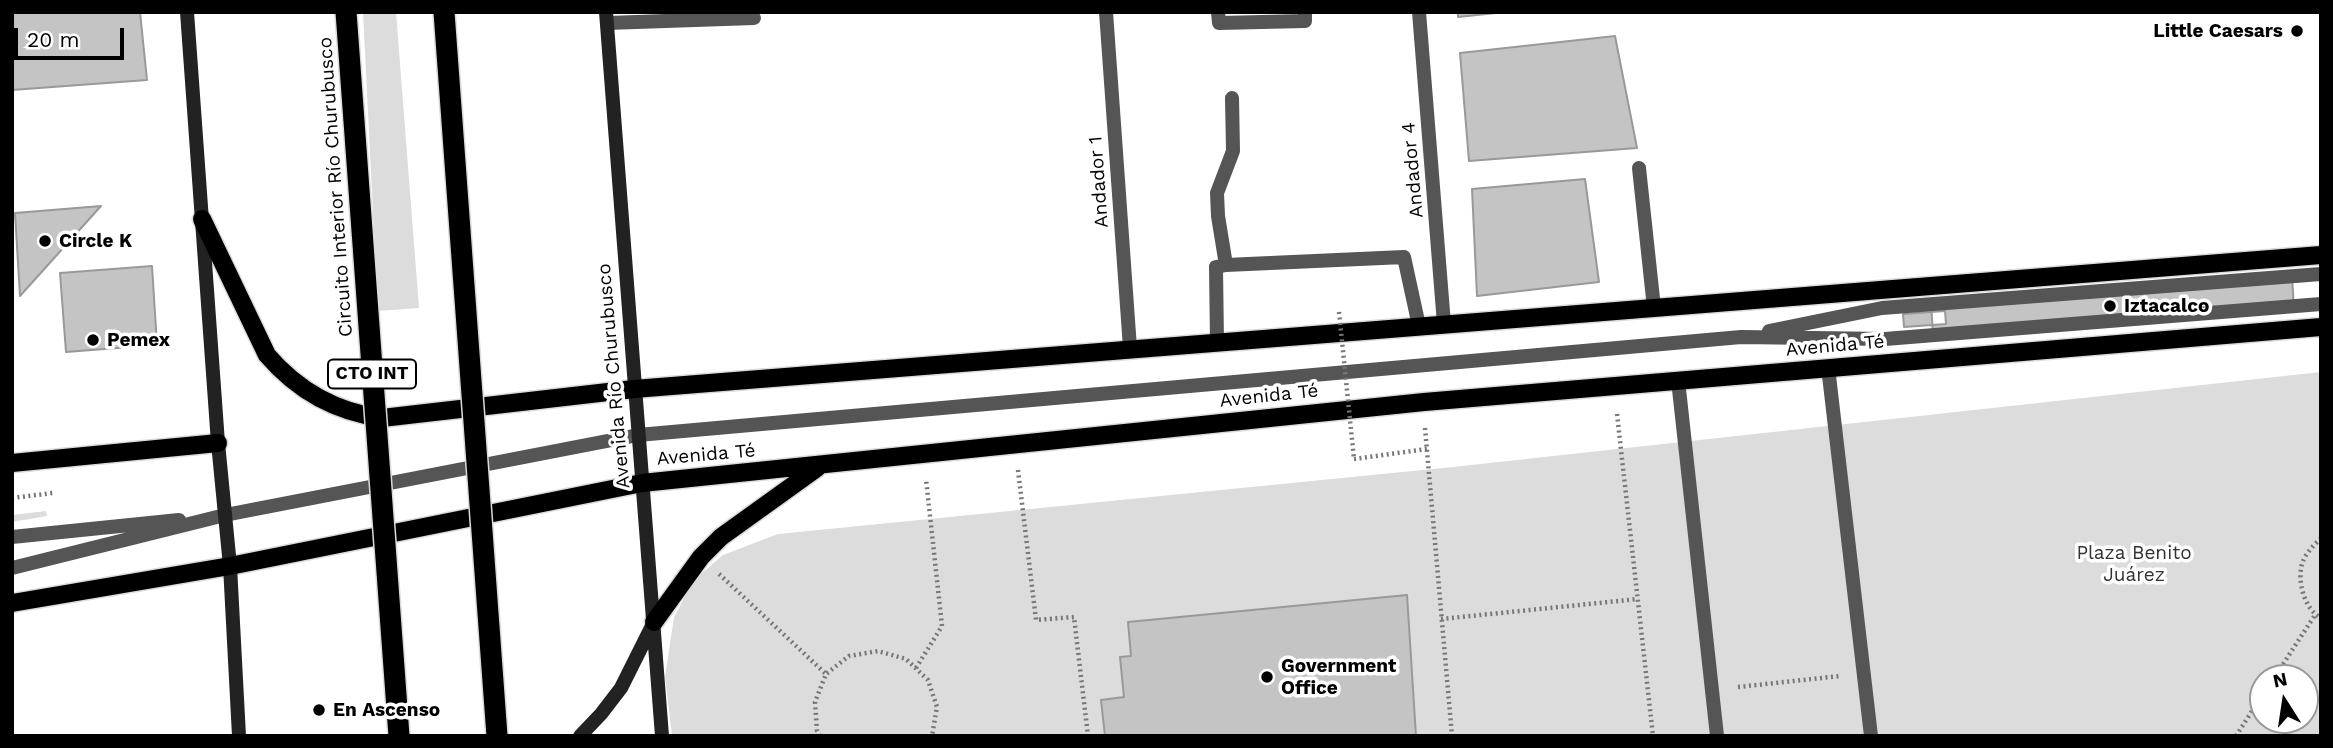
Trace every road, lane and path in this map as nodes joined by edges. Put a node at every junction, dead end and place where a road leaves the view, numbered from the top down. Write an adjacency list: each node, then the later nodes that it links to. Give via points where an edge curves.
1 (187, 12): 12 (main road)
2 (346, 12): 57 (highway, Circuito Interior Río Churubusco / CTO INT, bridge)
3 (444, 12): 58 (highway, bridge)
4 (1106, 12): 24 (street, Andador 1)
5 (1419, 12): 19 (street, Andador 4)
6 (1305, 16): 8 (street)
7 (606, 17): 9 (street); 28 (main road, Avenida Río Churubusco)
8 (1219, 17)
9 (754, 18)
10 (1232, 98): 14 (street, via 1233,151 1217,193)
11 (1639, 168): 17 (street)
12 (202, 219): 28 (main road, via 267,355 299,386 338,408 382,418); 30 (main road)
13 (2321, 255): 17 (main road)
14 (1226, 265): 20 (street, via 1404,257); 23 (street, via 1216,267)
15 (2321, 274): 22 (street, via 1882,309)
16 (2321, 304): 22 (street, via 1885,339)
17 (1654, 307): 19 (main road)
18 (1339, 312): 48 (path, bridge, via 1354,459 1427,449)
19 (1444, 324): 20 (main road)
20 (1419, 326): 23 (main road)
21 (2321, 327): 25 (main road, Avenida Té)
22 (1741, 337): 29 (street)
23 (1217, 342): 24 (main road)
24 (1129, 348): 28 (main road)
25 (1828, 368): 26 (main road, Avenida Té); 52 (street)
26 (1678, 380): 27 (main road, Avenida Té); 54 (street)
27 (1614, 385): 31 (main road, Avenida Té); 44 (path)
28 (634, 388): 29 (main road, Avenida Río Churubusco)
29 (638, 435): 35 (main road, Avenida Río Churubusco); 38 (street)
30 (218, 443): 33 (main road); 38 (main road)
31 (1015, 445): 32 (main road, Avenida Té); 63 (path, via 1036,620 1074,617)
32 (923, 454): 34 (main road, Avenida Té); 51 (path, via 942,626)
33 (12, 463)
34 (820, 466): 35 (main road, Avenida Té); 41 (main road, via 721,537)
35 (642, 483): 42 (main road, Avenida Té); 49 (main road, Avenida Río Churubusco)
36 (53, 493): 37 (path)
37 (12, 498)
38 (225, 515): 39 (street); 42 (main road); 43 (street)
39 (12, 537)
40 (2321, 538): 46 (path, via 2303,561 2301,589)
41 (701, 557): 49 (main road); 53 (path)
42 (230, 566): 45 (main road, Avenida Té); 56 (main road)
43 (12, 568)
44 (1638, 599): 48 (path); 65 (path)
45 (12, 603)
46 (2315, 615): 47 (path); 50 (path)
47 (2321, 618)
48 (1441, 619): 64 (path)
49 (654, 622): 59 (main road, via 621,688); 60 (main road, Avenida Río Churubusco)
50 (2283, 664)
51 (916, 668): 53 (path, via 906,659 878,651 849,656); 62 (path, via 928,680 937,707)
52 (1864, 673): 54 (path); 67 (street)
53 (827, 674): 61 (path, via 814,702)
54 (1712, 690): 66 (street)
55 (2249, 716): 68 (path)
56 (239, 736)
57 (399, 736)
58 (497, 736)
59 (580, 736)
60 (662, 736)
61 (820, 736)
62 (932, 736)
63 (1088, 736)
64 (1452, 736)
65 (1653, 736)
66 (1717, 736)
67 (1871, 736)
68 (2236, 736)

